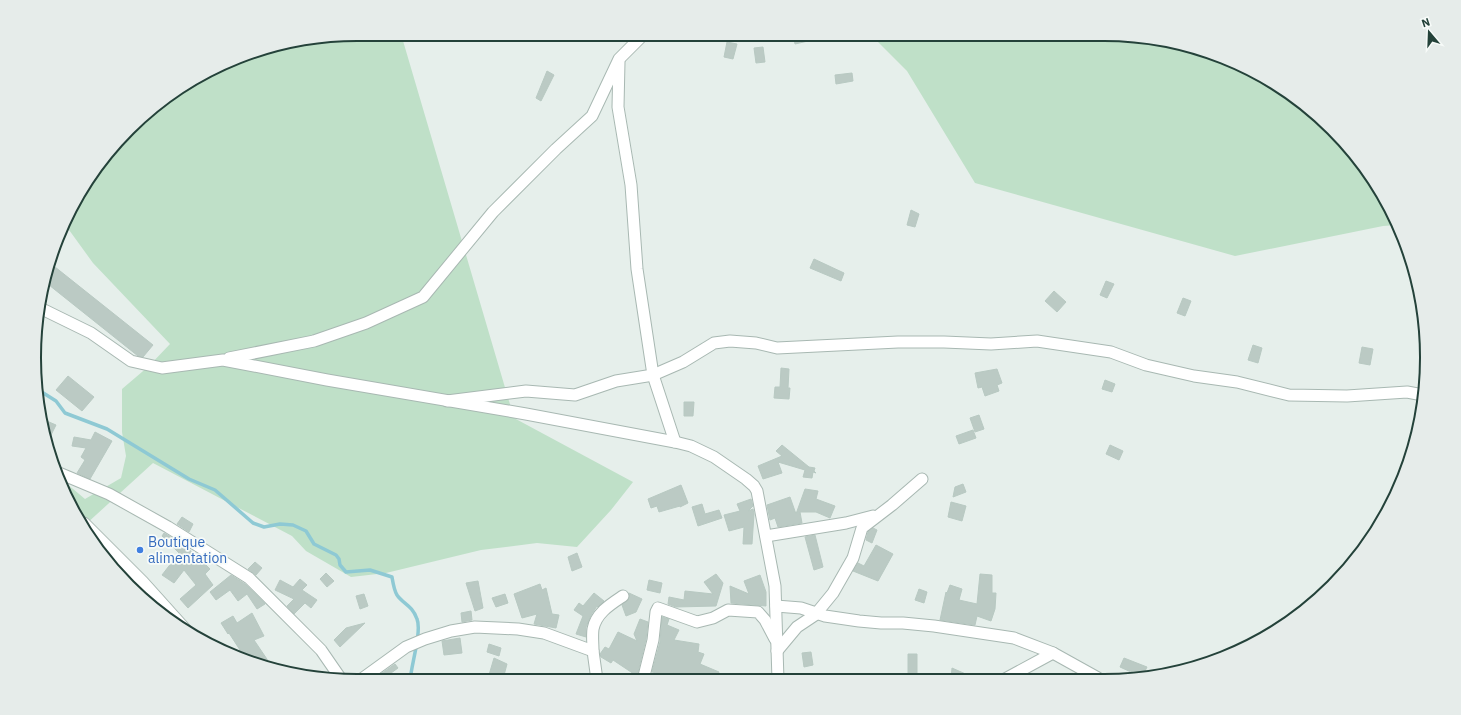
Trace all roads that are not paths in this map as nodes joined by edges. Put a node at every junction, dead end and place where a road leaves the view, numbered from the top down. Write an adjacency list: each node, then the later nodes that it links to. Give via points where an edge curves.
1 (637, 41): 2 (street)
2 (618, 59): 4 (street, via 592,116 493,212 423,297 366,323 314,341); 5 (street, via 618,107 631,185 637,269)
3 (45, 310): 4 (street, via 92,333 131,361 162,368)
4 (222, 360): 7 (street)
5 (653, 375): 6 (street, via 683,362 714,343 730,341 777,348 898,342 991,344 1037,341 1111,352 1146,365 1237,382 1289,395 1347,396 1407,392); 7 (street, via 616,381 575,395 526,392); 8 (street)
6 (1417, 394)
7 (447, 401): 8 (street)
8 (675, 442): 13 (street, via 700,449 754,486)
9 (64, 475): 21 (street, via 108,494 249,578 321,650)
10 (922, 479): 11 (street)
11 (892, 506): 13 (street, via 871,517 846,523); 17 (street, via 862,528 853,558 841,581)
12 (94, 533): 16 (street)
13 (766, 536): 15 (street)
14 (623, 596): 18 (street, via 597,618 593,628)
15 (776, 606): 17 (street, via 801,608); 19 (street)
16 (171, 613)
17 (817, 613): 19 (street, via 797,626); 20 (street, via 859,622 903,623 1014,638)
18 (593, 651): 22 (street, via 544,633 475,627 425,638 406,647); 23 (street)
19 (777, 651): 24 (street, via 774,635 758,612 728,610 713,618 697,622 658,608); 25 (street)
20 (1052, 653): 26 (street); 27 (street)
21 (337, 673)
22 (369, 674)
23 (596, 674)
24 (644, 674)
25 (778, 674)
26 (1014, 674)
27 (1091, 674)

